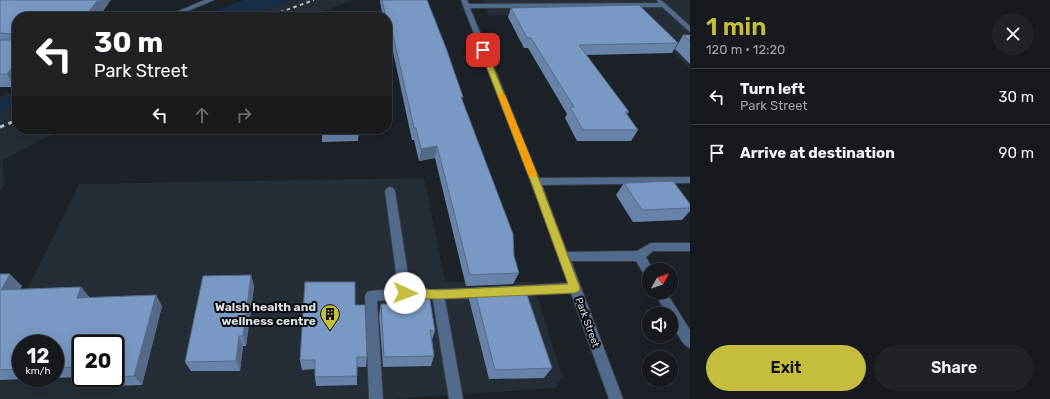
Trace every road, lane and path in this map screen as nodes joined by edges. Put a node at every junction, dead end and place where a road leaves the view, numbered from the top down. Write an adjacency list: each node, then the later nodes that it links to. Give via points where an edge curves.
1 (211, 0): 4 (street)
2 (661, 2): 3 (street); 5 (street)
3 (465, 3): 7 (street, Park Street)
4 (180, 12)
5 (690, 30)
6 (690, 180): 7 (street)
7 (536, 182): 11 (street, Park Street)
8 (390, 191): 14 (street)
9 (690, 247): 10 (street, via 651,246)
10 (639, 256): 11 (street); 12 (street)
11 (563, 257): 13 (street, Park Street)
12 (643, 263)
13 (575, 288): 15 (street); 20 (street, Park Street)
14 (405, 293): 15 (street); 18 (street, via 370,296)
15 (438, 294): 19 (street)
16 (664, 299): 17 (street)
17 (690, 342)
18 (376, 399)
19 (456, 399)
20 (616, 399)

